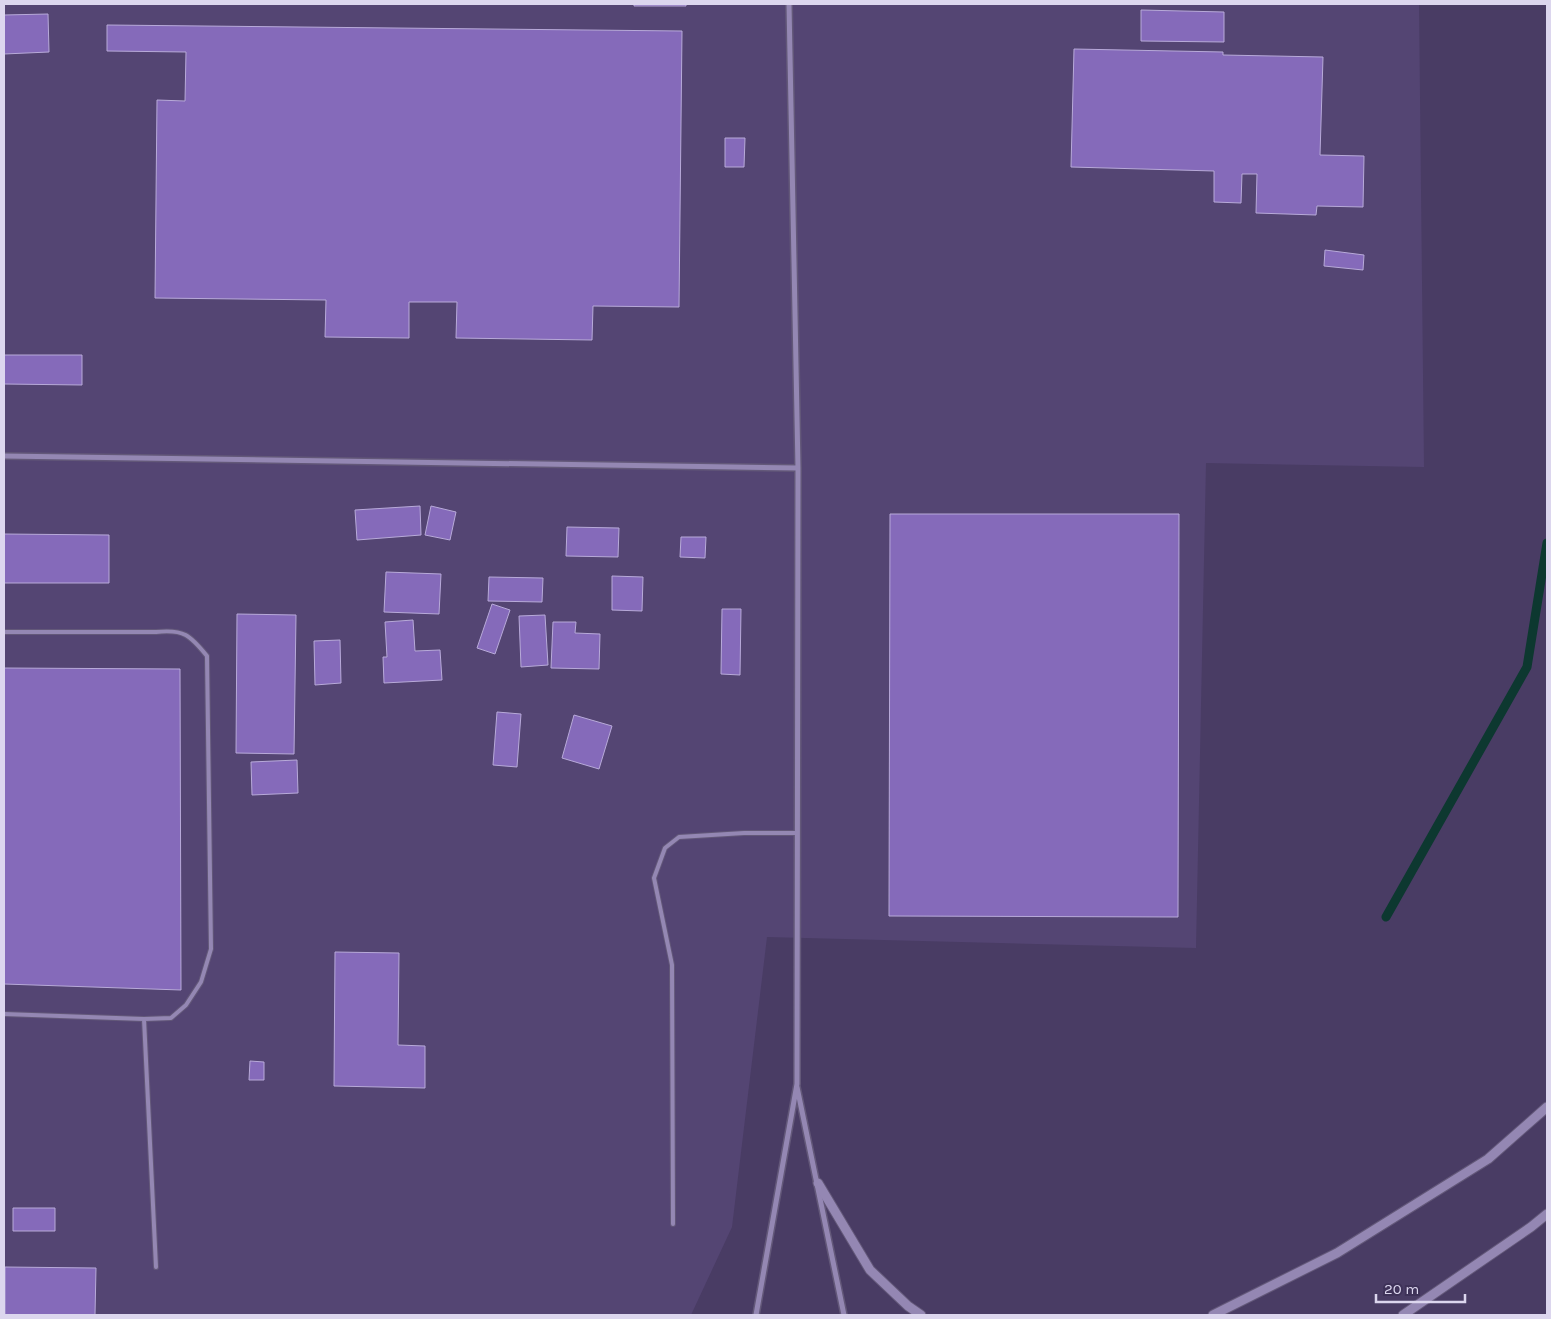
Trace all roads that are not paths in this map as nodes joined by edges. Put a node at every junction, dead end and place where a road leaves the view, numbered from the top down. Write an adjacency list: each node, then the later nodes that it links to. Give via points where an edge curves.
1 (789, 4): 3 (street)
2 (4, 456): 3 (street)
3 (798, 468): 5 (street)
4 (4, 632): 7 (lane, via 173,630 193,638 207,656 211,949 202,982 186,1005 171,1018)
5 (796, 833): 8 (street); 12 (lane, via 679,837 665,848 654,878 672,965)
6 (4, 1014): 7 (lane)
7 (144, 1019): 13 (lane)
8 (797, 1084): 10 (street); 14 (street)
9 (1547, 1107): 17 (street, via 1488,1159 1337,1253)
10 (818, 1184): 15 (street); 16 (street, via 870,1270)
11 (1547, 1214): 18 (street)
12 (673, 1224)
13 (156, 1267)
14 (756, 1315)
15 (844, 1315)
16 (921, 1315)
17 (1213, 1315)
18 (1403, 1315)

